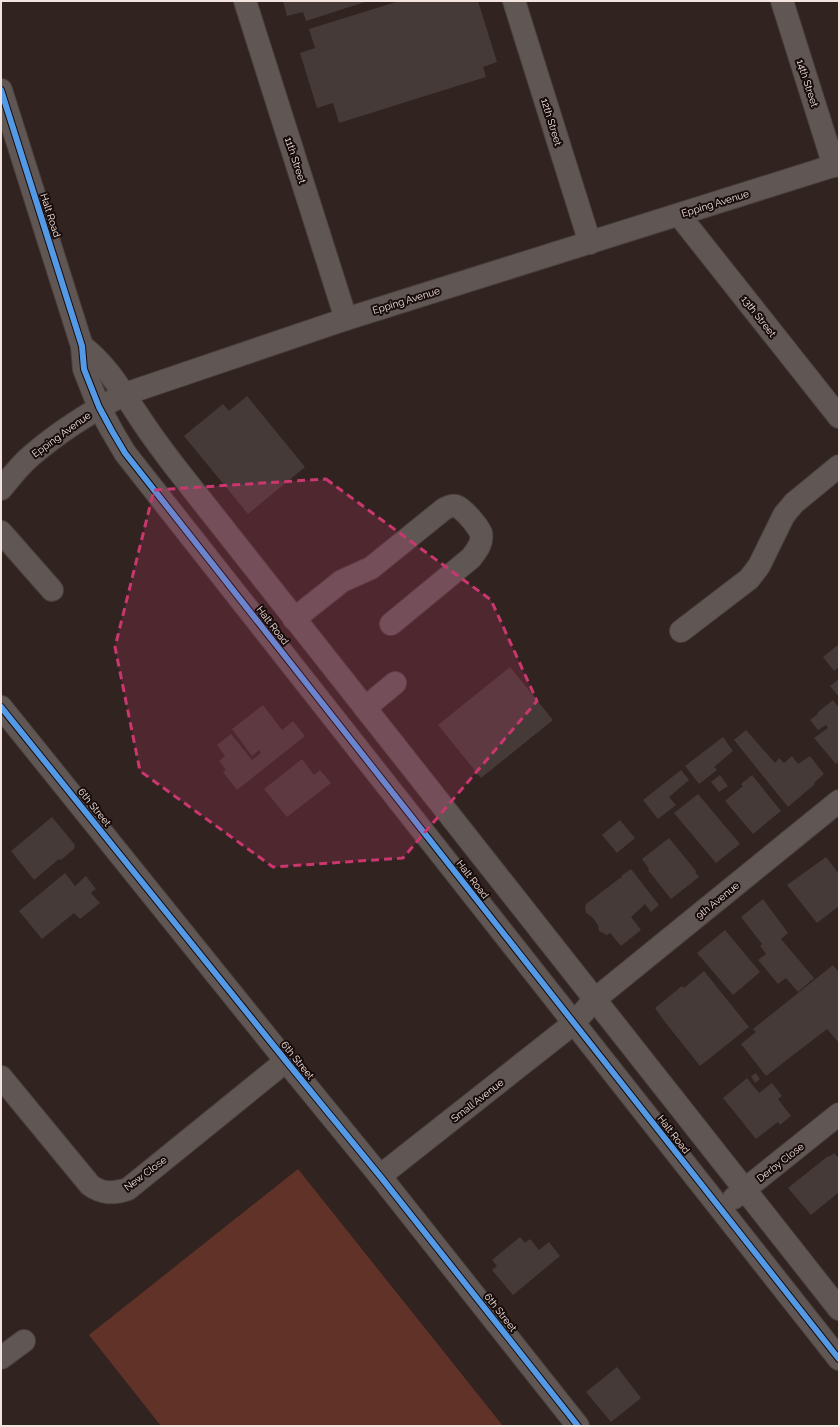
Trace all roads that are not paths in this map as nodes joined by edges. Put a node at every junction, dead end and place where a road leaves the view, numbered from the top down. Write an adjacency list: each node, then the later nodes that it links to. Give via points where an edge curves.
1 (245, 1): 8 (street, 11th Street)
2 (514, 1): 7 (street, 12th Street)
3 (782, 1): 5 (street, 14th Street)
4 (1, 90): 9 (street, Halt Road)
5 (837, 165): 6 (street, Epping Avenue)
6 (679, 214): 7 (street, Epping Avenue); 12 (street, 13th Street)
7 (590, 243): 8 (street, Epping Avenue)
8 (346, 319): 10 (street, Epping Avenue)
9 (82, 346): 10 (street, Halt Road, via 97,358); 11 (street, Halt Road, via 84,369)
10 (125, 394): 11 (street, Epping Avenue); 17 (street, Halt Road, via 150,434)
11 (99, 407): 14 (street, Epping Avenue, via 31,455); 25 (street, Halt Road, via 125,453)
12 (839, 417)
13 (839, 466): 19 (street, via 784,515 759,566 749,579)
14 (1, 489)
15 (1, 532): 16 (street)
16 (52, 590)
17 (294, 619): 18 (street, via 342,581 371,568 444,509 455,506 463,510 481,533 478,549 471,558); 22 (street, Halt Road)
18 (392, 624)
19 (681, 631)
20 (395, 683): 22 (street)
21 (1, 706): 26 (street, 6th Street)
22 (365, 708): 24 (street, Halt Road)
23 (839, 800): 24 (street, 9th Avenue)
24 (594, 1000): 25 (street, 9th Avenue); 30 (street, Halt Road)
25 (574, 1023): 29 (street, Small Avenue); 31 (street, Halt Road)
26 (286, 1061): 27 (street, New Close, via 128,1189 111,1193 90,1185); 29 (street, 6th Street)
27 (1, 1077)
28 (839, 1114): 30 (street, Derby Close)
29 (380, 1176): 36 (street, 6th Street)
30 (744, 1190): 31 (street, Derby Close); 32 (street, Halt Road)
31 (720, 1209): 35 (street, Halt Road)
32 (839, 1309)
33 (24, 1341): 34 (street)
34 (1, 1358)
35 (839, 1359)
36 (578, 1426)

